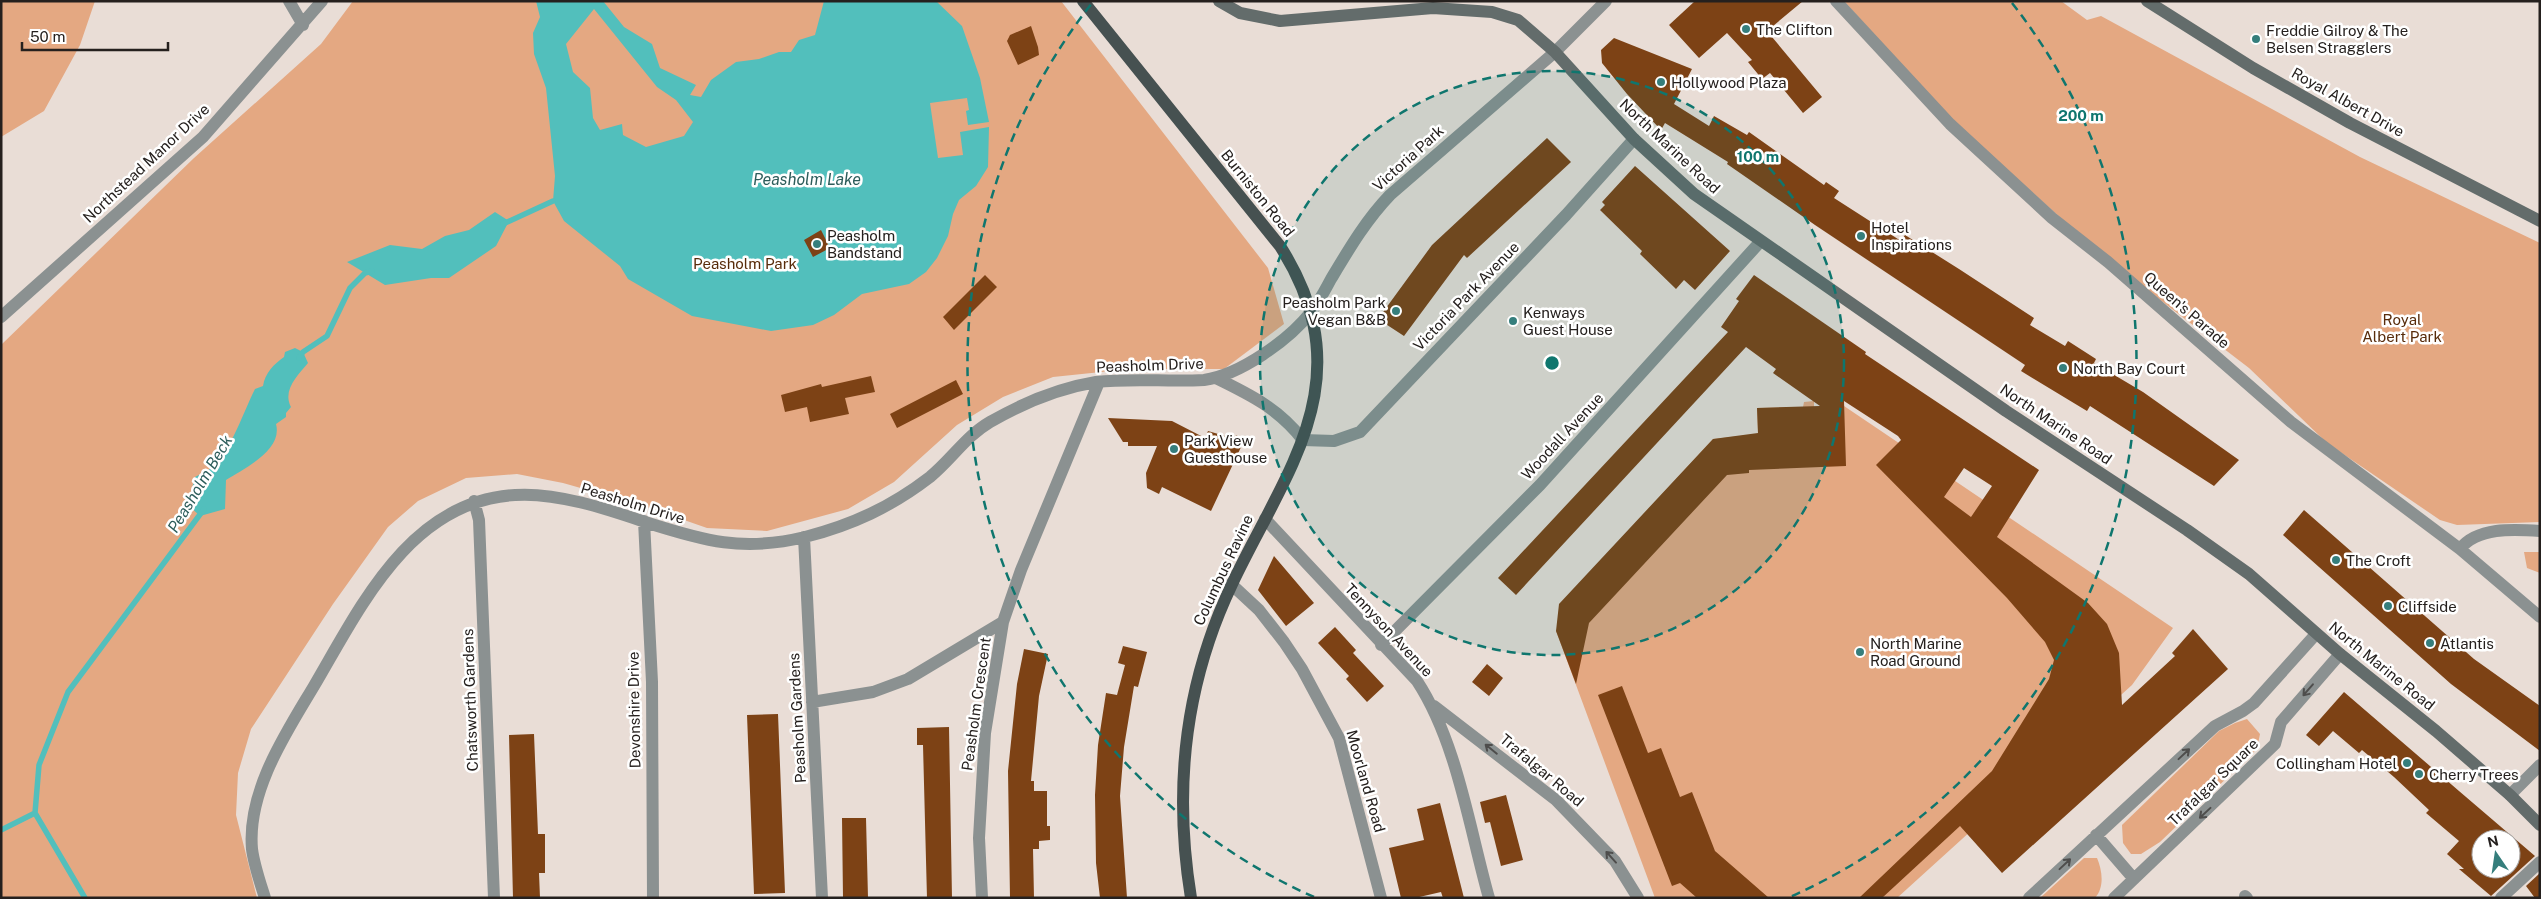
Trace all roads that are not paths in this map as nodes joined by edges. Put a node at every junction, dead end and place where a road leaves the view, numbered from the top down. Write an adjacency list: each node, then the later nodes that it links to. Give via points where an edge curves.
1 (290, 1): 8 (street)
2 (322, 1): 8 (street, Northstead Manor Drive)
3 (1083, 1): 13 (main road, Burniston Road, via 1280,246 1297,274)
4 (1219, 1): 9 (main road, North Marine Road, via 1240,13 1280,21 1433,8 1492,12 1518,20)
5 (1606, 1): 9 (street)
6 (1836, 1): 23 (street, Queen's Parade, via 1950,124 2052,218 2108,262 2291,422)
7 (2146, 1): 11 (main road, Royal Albert Drive, via 2350,124)
8 (303, 25): 14 (street, Northstead Manor Drive, via 203,137)
9 (1555, 52): 10 (main road, North Marine Road); 13 (street, Victoria Park, via 1372,213)
10 (1634, 139): 12 (main road, North Marine Road, via 1694,194); 17 (street, Victoria Park Avenue, via 1572,209 1360,432 1334,441)
11 (2540, 221)
12 (1760, 242): 27 (main road, North Marine Road, via 2006,412 2195,536 2248,574); 28 (street, Woodall Avenue, via 1540,484)
13 (1311, 312): 15 (street, Peasholm Drive, via 1256,359); 17 (main road, Burniston Road, via 1318,377)
14 (1, 317)
15 (1216, 378): 16 (street, Peasholm Drive); 17 (street, Peasholm Drive, via 1269,405)
16 (1099, 382): 22 (street, Peasholm Drive, via 1050,394 1005,414 969,438 931,476 879,510 852,524); 26 (street, Peasholm Crescent, via 1021,570)
17 (1303, 440): 19 (main road, Columbus Ravine, via 1289,476)
18 (474, 501): 20 (street, Peasholm Drive, via 516,494 546,496); 38 (street, Peasholm Drive, via 418,535 382,573 276,752 264,777 256,807 252,848); 39 (street, Chatsworth Gardens, via 479,520)
19 (1265, 518): 24 (main road, Columbus Ravine); 28 (street, Tennyson Avenue)
20 (644, 521): 22 (street, Peasholm Drive, via 687,536 730,544 769,545); 40 (street, Devonshire Drive, via 652,682)
21 (2540, 531): 23 (street, via 2482,532 2466,541)
22 (804, 537): 30 (street, Peasholm Gardens)
23 (2460, 549): 25 (street, Queen's Parade)
24 (1231, 584): 43 (main road, Columbus Ravine, via 1208,642 1191,710 1186,748 1182,821); 44 (street, Moorland Road, via 1259,610 1284,642 1339,738)
25 (2540, 617)
26 (1004, 622): 30 (street, via 908,680 873,692); 42 (street, Peasholm Crescent, via 985,733 979,838)
27 (2316, 634): 29 (main road, North Marine Road); 35 (street, one-way to 27, via 2214,726 2254,702)
28 (1381, 645): 31 (street, Tennyson Avenue, via 1416,681)
29 (2340, 654): 33 (main road, North Marine Road); 37 (street, Trafalgar Square, one-way to 37, via 2281,722 2276,744)
30 (812, 702): 41 (street, Peasholm Gardens)
31 (1430, 704): 45 (street, Tennyson Avenue, via 1435,709 1454,765); 46 (street, Trafalgar Road, one-way to 31, via 1615,861 1556,800)
32 (2540, 765): 33 (street)
33 (2510, 795): 34 (main road, North Marine Road)
34 (2540, 825)
35 (2096, 835): 37 (street); 47 (street, one-way to 35)
36 (2540, 862): 49 (street)
37 (2134, 879): 48 (street, Trafalgar Square)
38 (264, 898)
39 (494, 898)
40 (653, 898)
41 (822, 898)
42 (982, 898)
43 (1191, 898)
44 (1381, 898)
45 (1489, 898)
46 (1638, 898)
47 (2030, 898)
48 (2114, 898)
49 (2501, 898)

